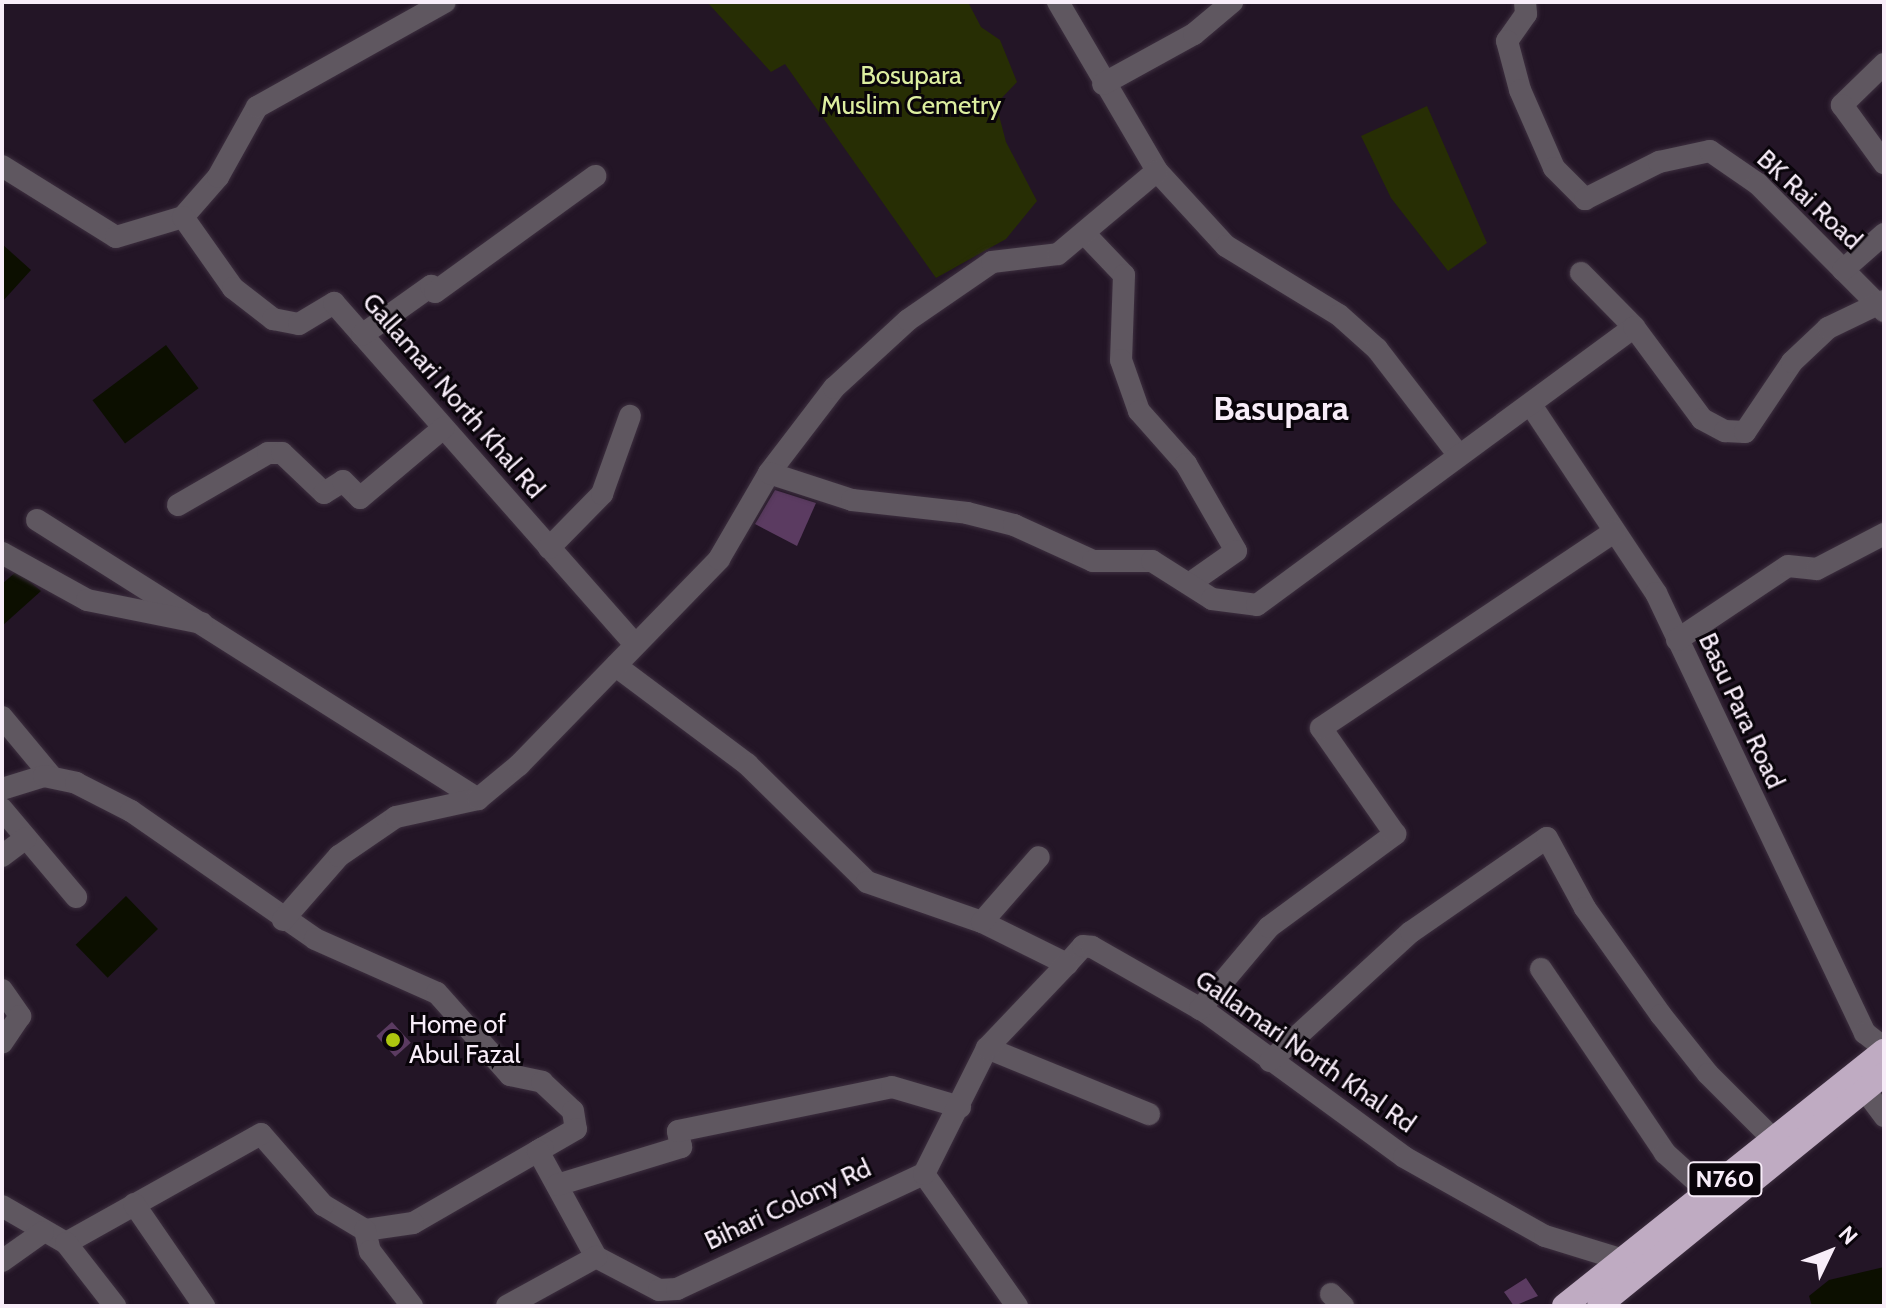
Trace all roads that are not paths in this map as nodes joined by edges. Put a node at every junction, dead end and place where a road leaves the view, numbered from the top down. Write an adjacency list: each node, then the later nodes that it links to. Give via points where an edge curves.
1 (445, 2): 11 (street, via 257,107 218,177)
2 (1058, 2): 6 (street)
3 (1232, 2): 6 (street, via 1194,34)
4 (1525, 2): 14 (street, BK Rai Road, via 1526,14 1507,41 1520,90 1554,168 1585,199 1659,162 1710,151 1758,184)
5 (1884, 64): 7 (street, via 1842,105)
6 (1103, 84): 9 (street)
7 (1884, 163)
8 (2, 166): 11 (street, via 116,237)
9 (1157, 171): 12 (street); 22 (street, via 1226,246 1339,315 1377,349)
10 (595, 176): 18 (street, via 435,292 431,286)
11 (183, 217): 18 (street, Gallamari North Khal Rd, via 233,288 273,319 299,324 334,303)
12 (1084, 233): 23 (street, via 1058,254 992,262 908,320 834,388); 30 (street, via 1124,275 1121,360 1139,411 1186,464 1236,551)
13 (1884, 234): 14 (street)
14 (1843, 270): 16 (street, BK Rai Road)
15 (1581, 273): 17 (street)
16 (1882, 306): 17 (street, via 1828,328 1792,362 1745,432 1725,431 1702,419)
17 (1634, 327): 19 (street)
18 (362, 335): 21 (street, Gallamari North Khal Rd)
19 (1531, 405): 22 (street); 26 (street, Basu Para Road)
20 (630, 416): 28 (street, via 602,494)
21 (443, 428): 24 (street, via 360,498 343,481 324,493 282,453 268,453); 28 (street, Gallamari North Khal Rd)
22 (1457, 453): 30 (street, via 1257,605 1212,599)
23 (769, 473): 30 (street, via 852,500 967,513 1014,525 1093,561 1152,561); 33 (street, via 719,559)
24 (178, 505)
25 (37, 520): 31 (street)
26 (1614, 532): 32 (street, Basu Para Road, via 1656,593); 49 (street, via 1321,728 1395,834 1269,927)
27 (1884, 534): 32 (street, via 1817,569 1788,566)
28 (549, 548): 33 (street, Gallamari North Khal Rd)
29 (2, 553): 31 (street, via 87,600)
30 (1189, 584)
31 (207, 623): 38 (street)
32 (1677, 640): 52 (street, Basu Para Road, via 1865,1033)
33 (634, 643): 34 (street)
34 (616, 666): 38 (street); 45 (street, via 747,764 867,882)
35 (2, 717): 36 (street)
36 (52, 777): 37 (street); 44 (street, via 131,811)
37 (2, 789)
38 (478, 799): 44 (street, via 396,817 339,856)
39 (2, 809): 40 (street)
40 (26, 838): 41 (street); 43 (street)
41 (2, 856)
42 (1039, 857): 45 (street)
43 (76, 897)
44 (283, 920): 60 (street, via 347,957 437,993 510,1075 542,1082 573,1111 576,1129)
45 (982, 922): 46 (street)
46 (1067, 964): 49 (street, Gallamari North Khal Rd, via 1083,946 1092,947); 51 (street)
47 (1541, 969): 63 (street, via 1665,1153)
48 (2, 990): 50 (street, via 20,1016)
49 (1200, 1009): 53 (street, Gallamari North Khal Rd)
50 (2, 1043)
51 (987, 1048): 56 (street); 57 (street)
52 (1884, 1049): 59 (highway, N760)
53 (1270, 1061): 59 (street, via 1411,932 1547,838 1585,908 1661,1015 1708,1074); 71 (street, Gallamari North Khal Rd, via 1417,1164 1545,1236)
54 (1884, 1074): 55 (highway, N760)
55 (1864, 1089): 58 (street); 66 (highway, N760)
56 (960, 1107): 61 (street); 62 (street, via 892,1087 678,1131 681,1147)
57 (1149, 1114)
58 (1884, 1116)
59 (1772, 1138): 63 (highway, N760)
60 (543, 1148): 62 (street, via 538,1151); 67 (street, via 413,1223)
61 (924, 1174): 73 (street, Bihari Colony Rd); 78 (street)
62 (557, 1185): 70 (street)
63 (1707, 1191): 66 (highway, N760)
64 (134, 1204): 67 (street, via 261,1134 323,1205); 69 (street); 75 (street)
65 (2, 1206): 68 (street)
66 (1680, 1228): 71 (highway, N760); 80 (highway, N760)
67 (365, 1230): 76 (street, via 370,1251)
68 (43, 1232): 69 (street); 72 (street)
69 (66, 1243): 74 (street)
70 (596, 1257): 73 (street); 77 (street)
71 (1623, 1260): 79 (highway, N760)
72 (2, 1261)
73 (675, 1297)
74 (115, 1306)
75 (204, 1306)
76 (412, 1306)
77 (507, 1306)
78 (1017, 1306)
79 (1564, 1306)
80 (1599, 1306)

